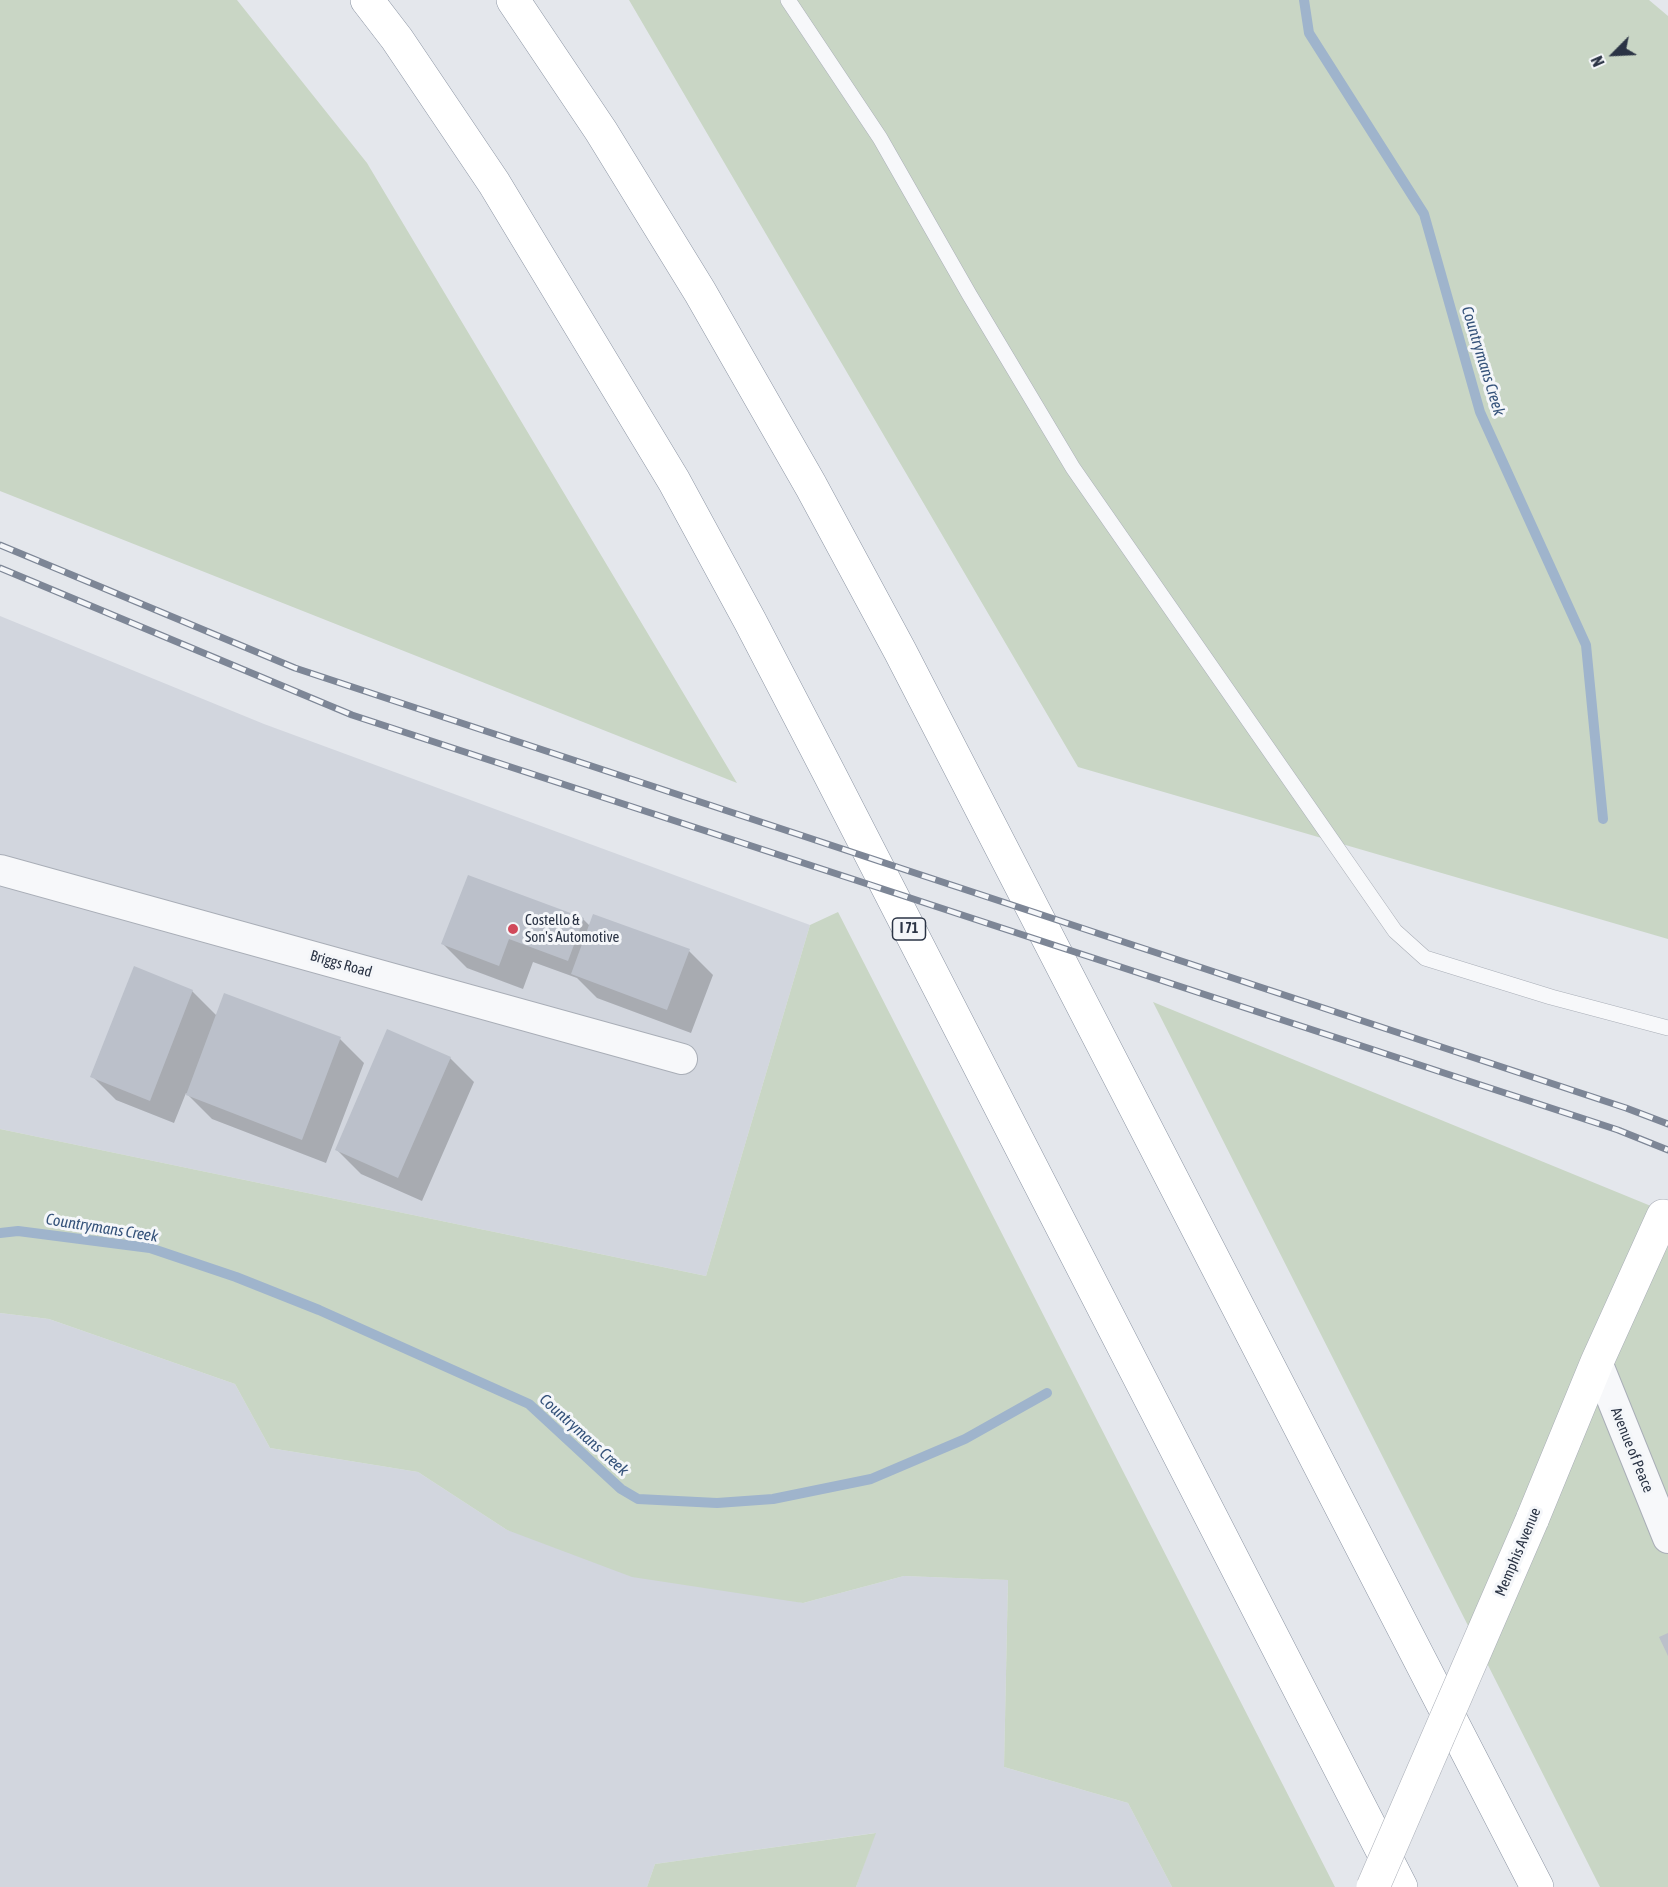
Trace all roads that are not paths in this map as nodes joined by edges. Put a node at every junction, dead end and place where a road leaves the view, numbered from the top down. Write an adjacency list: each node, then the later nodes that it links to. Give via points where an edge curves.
1 (367, 0): 11 (main road, I 71, via 494,183 674,481 750,621)
2 (513, 0): 12 (main road, via 614,151 812,486)
3 (788, 0): 5 (lane, via 880,138 1073,468 1395,931 1425,958)
4 (0, 870): 6 (street, Briggs Road)
5 (1662, 1027)
6 (682, 1059)
7 (1663, 1216): 8 (main road, Memphis Avenue)
8 (1597, 1362): 9 (street, Avenue of Peace); 10 (main road, Memphis Avenue, bridge)
9 (1668, 1538)
10 (1373, 1887)
11 (1401, 1887)
12 (1537, 1887)

